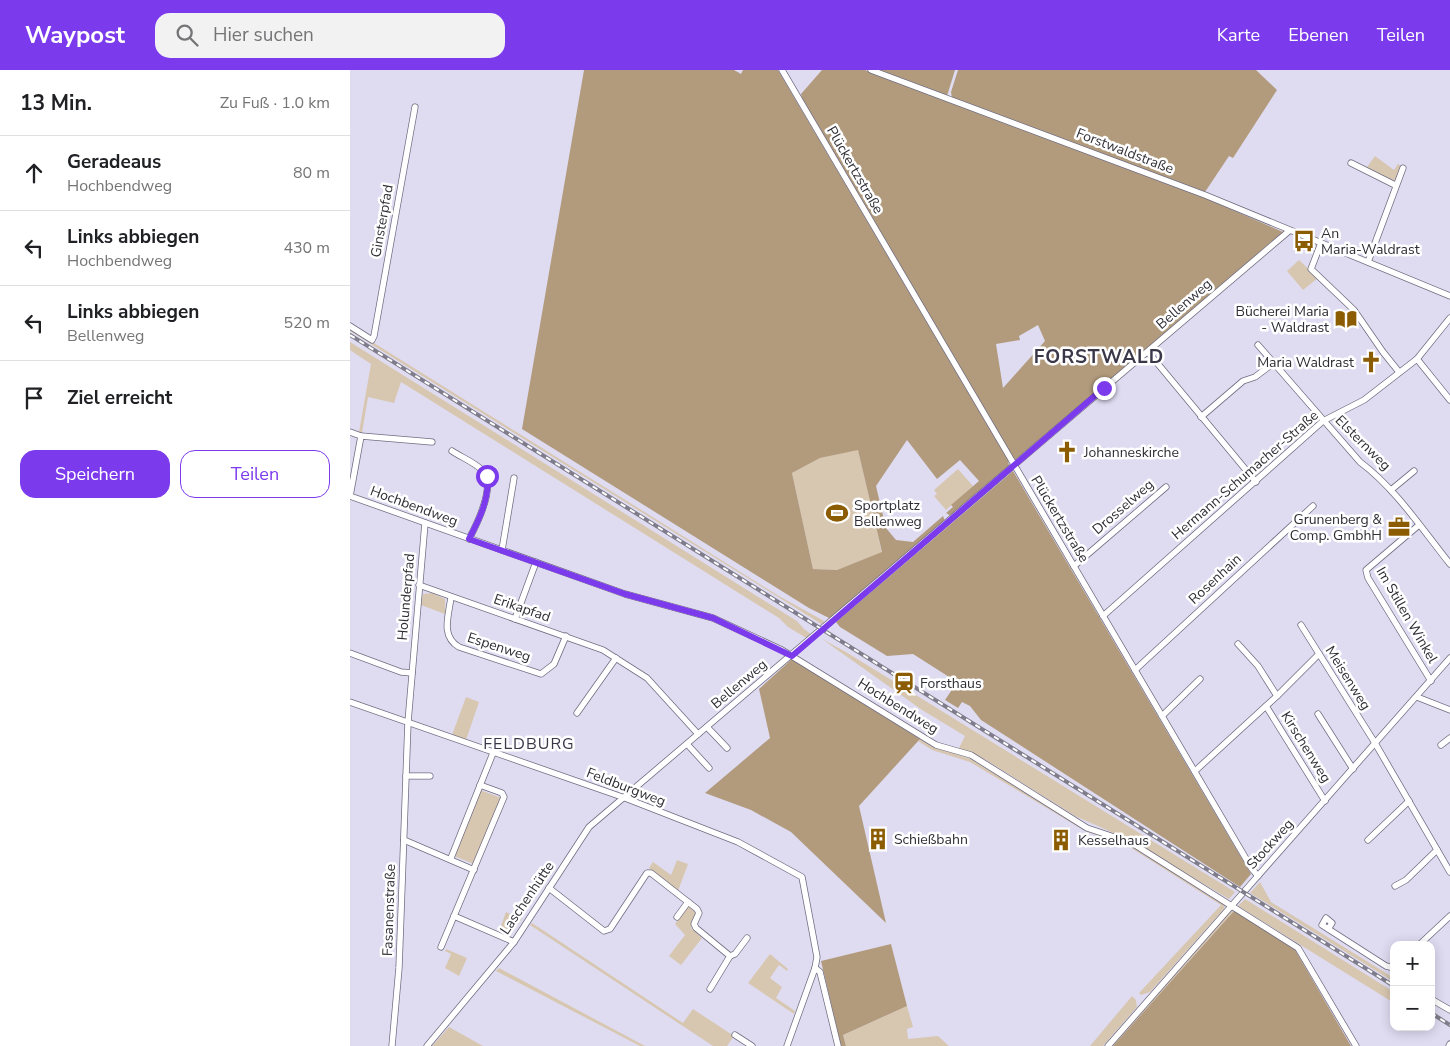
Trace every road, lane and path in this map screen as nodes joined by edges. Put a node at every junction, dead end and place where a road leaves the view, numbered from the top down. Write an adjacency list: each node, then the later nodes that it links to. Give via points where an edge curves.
1 (782, 70): 25 (street, Plückertzstraße)
2 (871, 70): 7 (street, Forstwaldstraße, via 1198,192)
3 (415, 107): 12 (street, Ginsterpfad, via 372,340)
4 (1351, 163): 6 (street)
5 (1403, 168): 6 (street)
6 (1396, 185): 9 (street)
7 (1289, 231): 8 (street, Forstwaldstraße); 14 (street, Bellenweg)
8 (1321, 243): 9 (street, Forstwaldstraße); 17 (street, via 1311,269 1354,310)
9 (1368, 262): 10 (street, Forstwaldstraße)
10 (1450, 296)
11 (1450, 318): 15 (street, Hermann-Schumacher-Straße)
12 (350, 326)
13 (1258, 345): 16 (street, Elsternweg)
14 (1148, 352): 19 (street); 25 (street, Bellenweg)
15 (1417, 359): 17 (street, Hermann-Schumacher-Straße); 18 (street)
16 (1274, 362): 19 (street, via 1256,377 1243,381); 20 (street, Elsternweg)
17 (1399, 372): 20 (street, Hermann-Schumacher-Straße, via 1364,400)
18 (1450, 400)
19 (1201, 417): 28 (street)
20 (1323, 421): 28 (street, Hermann-Schumacher-Straße); 30 (street, Elsternweg)
21 (350, 432): 22 (street)
22 (361, 436): 23 (street); 31 (street)
23 (432, 442)
24 (452, 451): 35 (street, Hochbendweg, via 487,476 485,500)
25 (1014, 465): 39 (street, Plückertzstraße); 49 (street, Bellenweg)
26 (1414, 471): 30 (street, Elsternweg)
27 (514, 478): 36 (street)
28 (1256, 482): 42 (street, Hermann-Schumacher-Straße)
29 (1166, 487): 39 (street, Drosselweg)
30 (1391, 490): 34 (street, Elsternweg)
31 (350, 496): 33 (street, Hochbendweg)
32 (1313, 506): 52 (street, Rosenhain)
33 (425, 523): 35 (street, Hochbendweg); 40 (street, Holunderpfad)
34 (1418, 525): 38 (street, Elsternweg); 55 (street, Im Stillen Winkel, via 1366,570)
35 (469, 539): 36 (street, Hochbendweg)
36 (502, 550): 37 (street, Hochbendweg)
37 (536, 562): 43 (street); 49 (street, Hochbendweg, via 625,594 713,618)
38 (1450, 564)
39 (1074, 566): 42 (street, Plückertzstraße)
40 (419, 585): 41 (street, Erikapfad); 53 (street, Holunderpfad)
41 (451, 597): 43 (street, Erikapfad); 45 (street, Espenweg, via 446,632 458,647 541,674 554,664)
42 (1103, 616): 52 (street, Plückertzstraße)
43 (515, 619): 45 (street, Erikapfad)
44 (1300, 625): 48 (street, Meisenweg)
45 (566, 636): 50 (street, Erikapfad)
46 (1238, 644): 56 (street)
47 (350, 653): 53 (street)
48 (1319, 654): 56 (street); 69 (street, Meisenweg)
49 (792, 656): 65 (street, Bellenweg); 93 (street, Hochbendweg, via 936,745 971,756 1087,828 1132,843)
50 (616, 658): 61 (street); 66 (street, Erikapfad, via 647,678)
51 (1450, 658): 55 (street, Stockweg)
52 (1135, 670): 63 (street, Plückertzstraße)
53 (411, 676): 64 (street, Fasanenstraße)
54 (1200, 679): 63 (street)
55 (1431, 681): 57 (street, Stockweg)
56 (1278, 696): 59 (street)
57 (1417, 697): 60 (street); 69 (street, Stockweg)
58 (350, 702): 64 (street, Feldburgweg)
59 (1266, 706): 75 (street); 81 (street, Kirschenweg)
60 (1450, 710)
61 (578, 713)
62 (1318, 714): 74 (street)
63 (1162, 716): 75 (street, Plückertzstraße)
64 (408, 722): 72 (street, Feldburgweg); 77 (street, Fasanenstraße)
65 (707, 727): 66 (street, Bellenweg); 71 (street, Bellenweg)
66 (698, 734): 68 (street, Bellenweg)
67 (1450, 738): 70 (street)
68 (686, 744): 73 (street); 76 (street, Bellenweg)
69 (1375, 744): 74 (street, Stockweg); 82 (street, Meisenweg)
70 (1441, 745)
71 (727, 748)
72 (493, 753): 79 (street); 80 (street, Feldburgweg)
73 (709, 768)
74 (1352, 769): 81 (street, Stockweg)
75 (1195, 771): 89 (street, Plückertzstraße)
76 (655, 772): 80 (street, Laschenhütte)
77 (406, 776): 78 (street); 83 (street, Fasanenstraße)
78 (430, 776)
79 (480, 785): 86 (street); 87 (street, via 502,793 504,797)
80 (625, 798): 91 (street, Laschenhütte, via 589,827); 104 (street, Feldburgweg, via 738,842 802,877 817,957)
81 (1325, 801): 89 (street, Stockweg)
82 (1409, 801): 84 (street); 85 (street, Meisenweg)
83 (404, 840): 86 (street); 109 (street, Fasanenstraße)
84 (1368, 840)
85 (1437, 850): 88 (street, Meisenweg); 90 (street, via 1406,880)
86 (451, 858): 87 (street)
87 (474, 870): 94 (street)
88 (1450, 872)
89 (1258, 876): 93 (street, Stockweg)
90 (1394, 886)
91 (549, 888): 92 (street, via 604,931 610,929 648,873); 100 (street, Laschenhütte)
92 (688, 902): 96 (street); 102 (street, via 699,913 694,924 696,928)
93 (1231, 906): 114 (street, Stockweg); 115 (street, via 1298,948)
94 (454, 916): 100 (street); 101 (street)
95 (1450, 916): 99 (street)
96 (677, 917)
97 (1328, 929): 103 (street)
98 (746, 938): 102 (street)
99 (1423, 941)
100 (514, 942): 110 (street, Laschenhütte)
101 (441, 947)
102 (730, 956): 105 (street)
103 (1390, 967)
104 (815, 968): 112 (street, Feldburgweg); 113 (street, Feldburgweg, via 820,972)
105 (710, 989)
106 (1435, 1001): 107 (street)
107 (1450, 1010)
108 (735, 1035): 111 (street)
109 (392, 1046)
110 (427, 1046)
111 (752, 1046)
112 (786, 1046)
113 (838, 1046)
114 (1108, 1046)
115 (1356, 1046)

